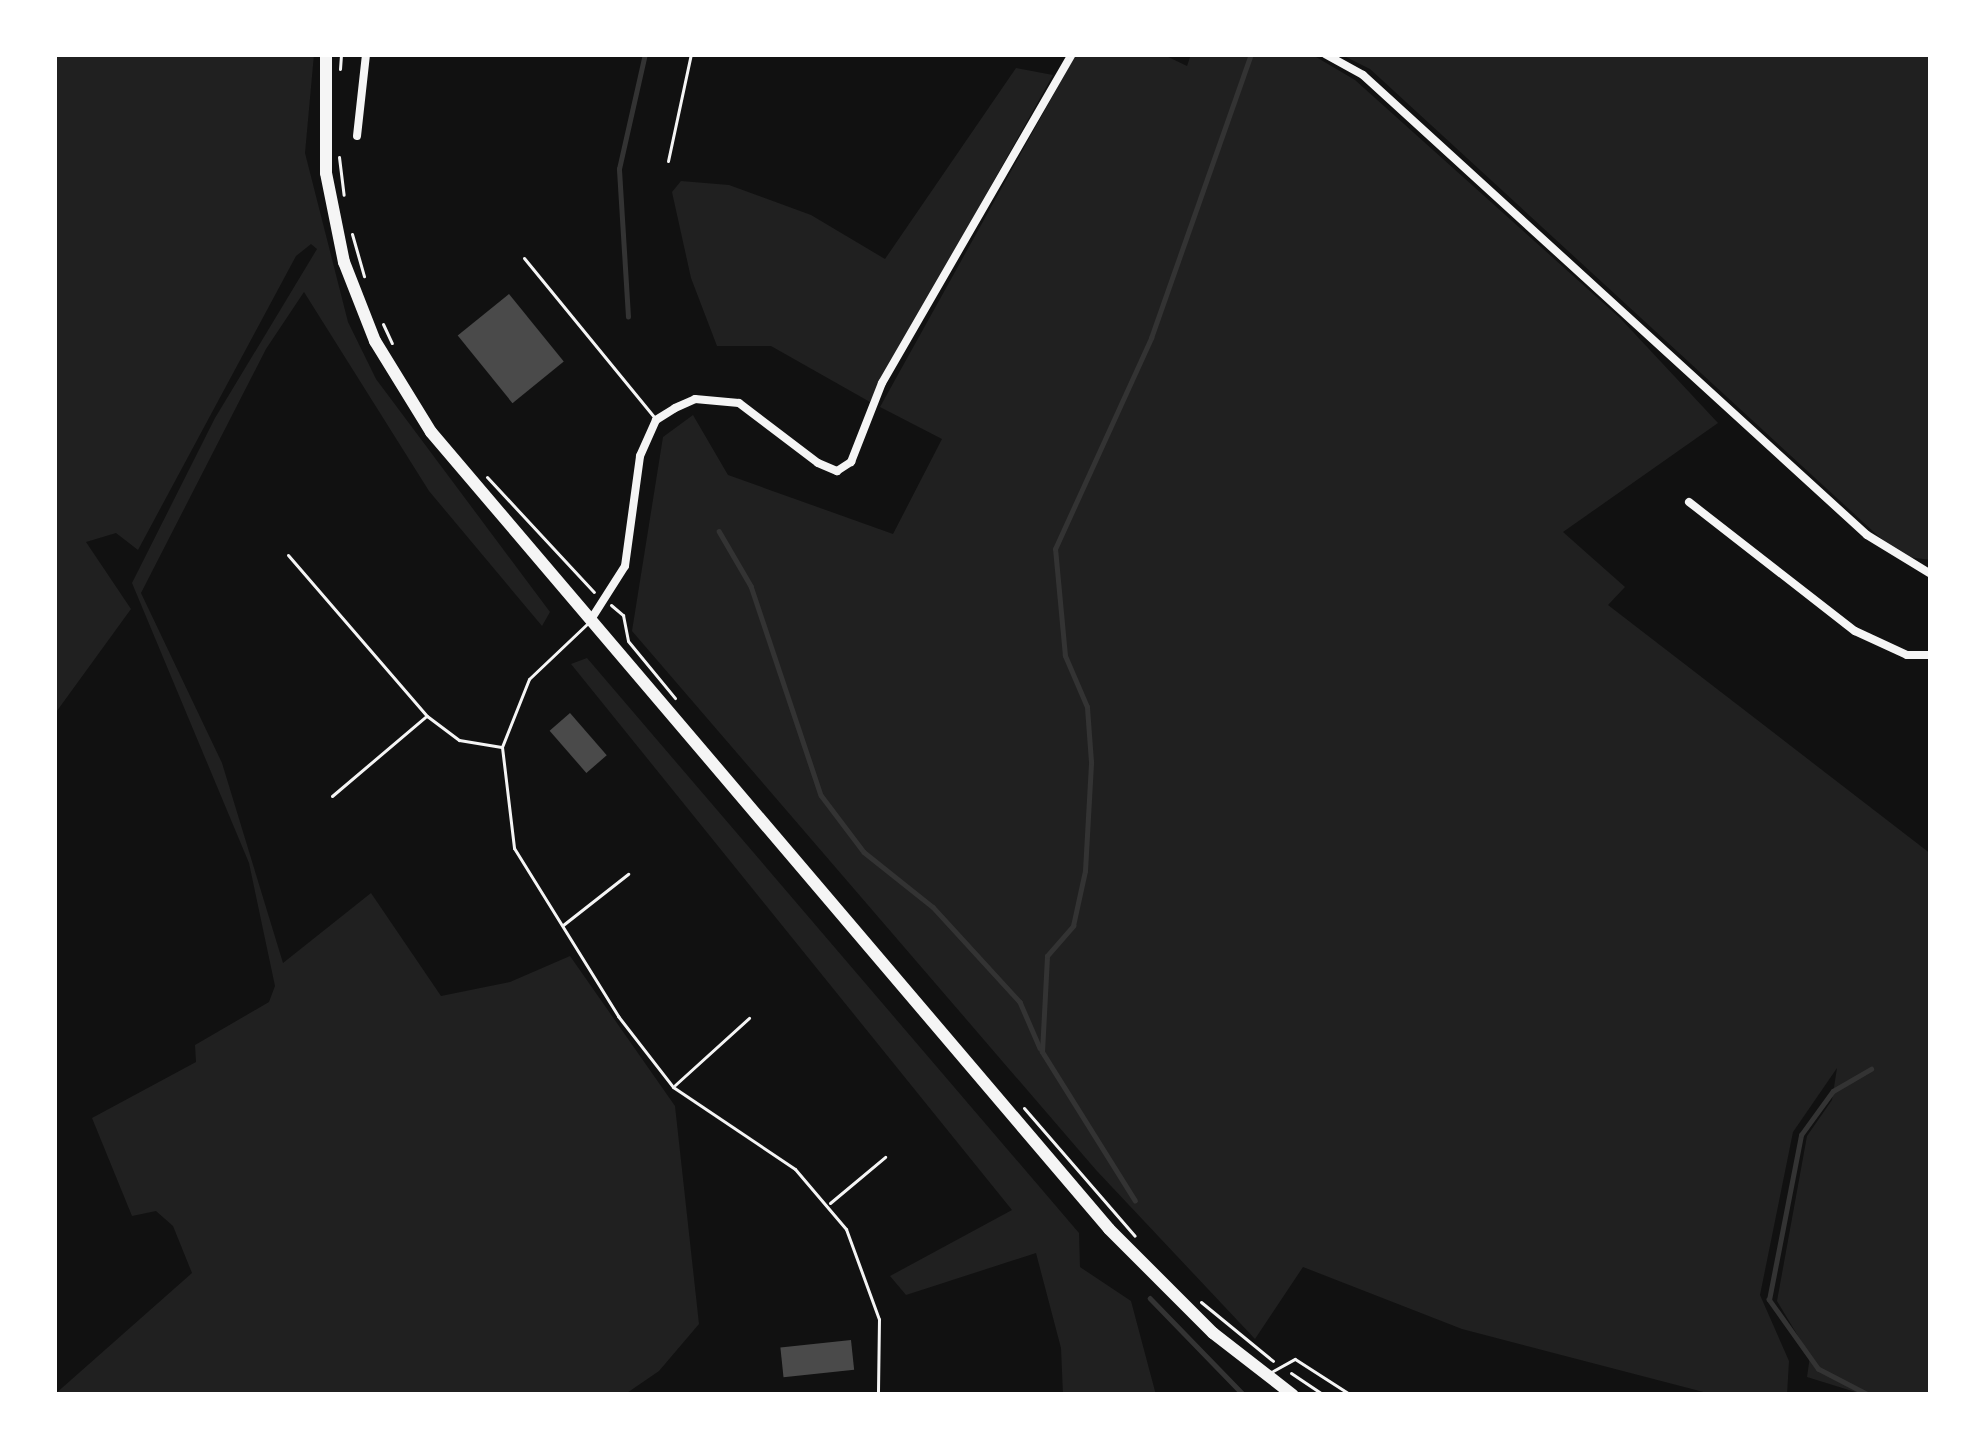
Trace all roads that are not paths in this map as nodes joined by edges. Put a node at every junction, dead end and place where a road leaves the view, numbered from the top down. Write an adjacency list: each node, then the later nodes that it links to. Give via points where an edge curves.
1 (326, 54): 13 (main road, via 333,217 375,341 430,432)
2 (366, 54): 6 (street)
3 (691, 54): 7 (lane)
4 (1072, 54): 9 (street, via 882,383 851,462 837,471 818,463 739,403 718,398 695,399)
5 (1325, 54): 12 (street, via 1381,91 1867,536)
6 (357, 136)
7 (668, 161)
8 (524, 258): 9 (lane)
9 (656, 420): 13 (street, via 640,457 625,566)
10 (1689, 502): 14 (street, via 1855,631 1907,655)
11 (288, 555): 15 (lane)
12 (1931, 574)
13 (589, 622): 16 (lane, via 529,679); 24 (main road, via 1109,1229)
14 (1931, 656)
15 (427, 716): 16 (lane, via 459,740); 17 (lane)
16 (502, 747): 19 (lane, via 514,848)
17 (332, 796)
18 (628, 874): 19 (lane)
19 (562, 926): 21 (lane)
20 (749, 1018): 21 (lane)
21 (673, 1087): 23 (lane, via 796,1169)
22 (885, 1157): 23 (lane)
23 (829, 1204): 25 (lane, via 874,1295)
24 (1268, 1377): 26 (main road); 27 (lane, via 1295,1359)
25 (878, 1395)
26 (1293, 1395)
27 (1351, 1395)

